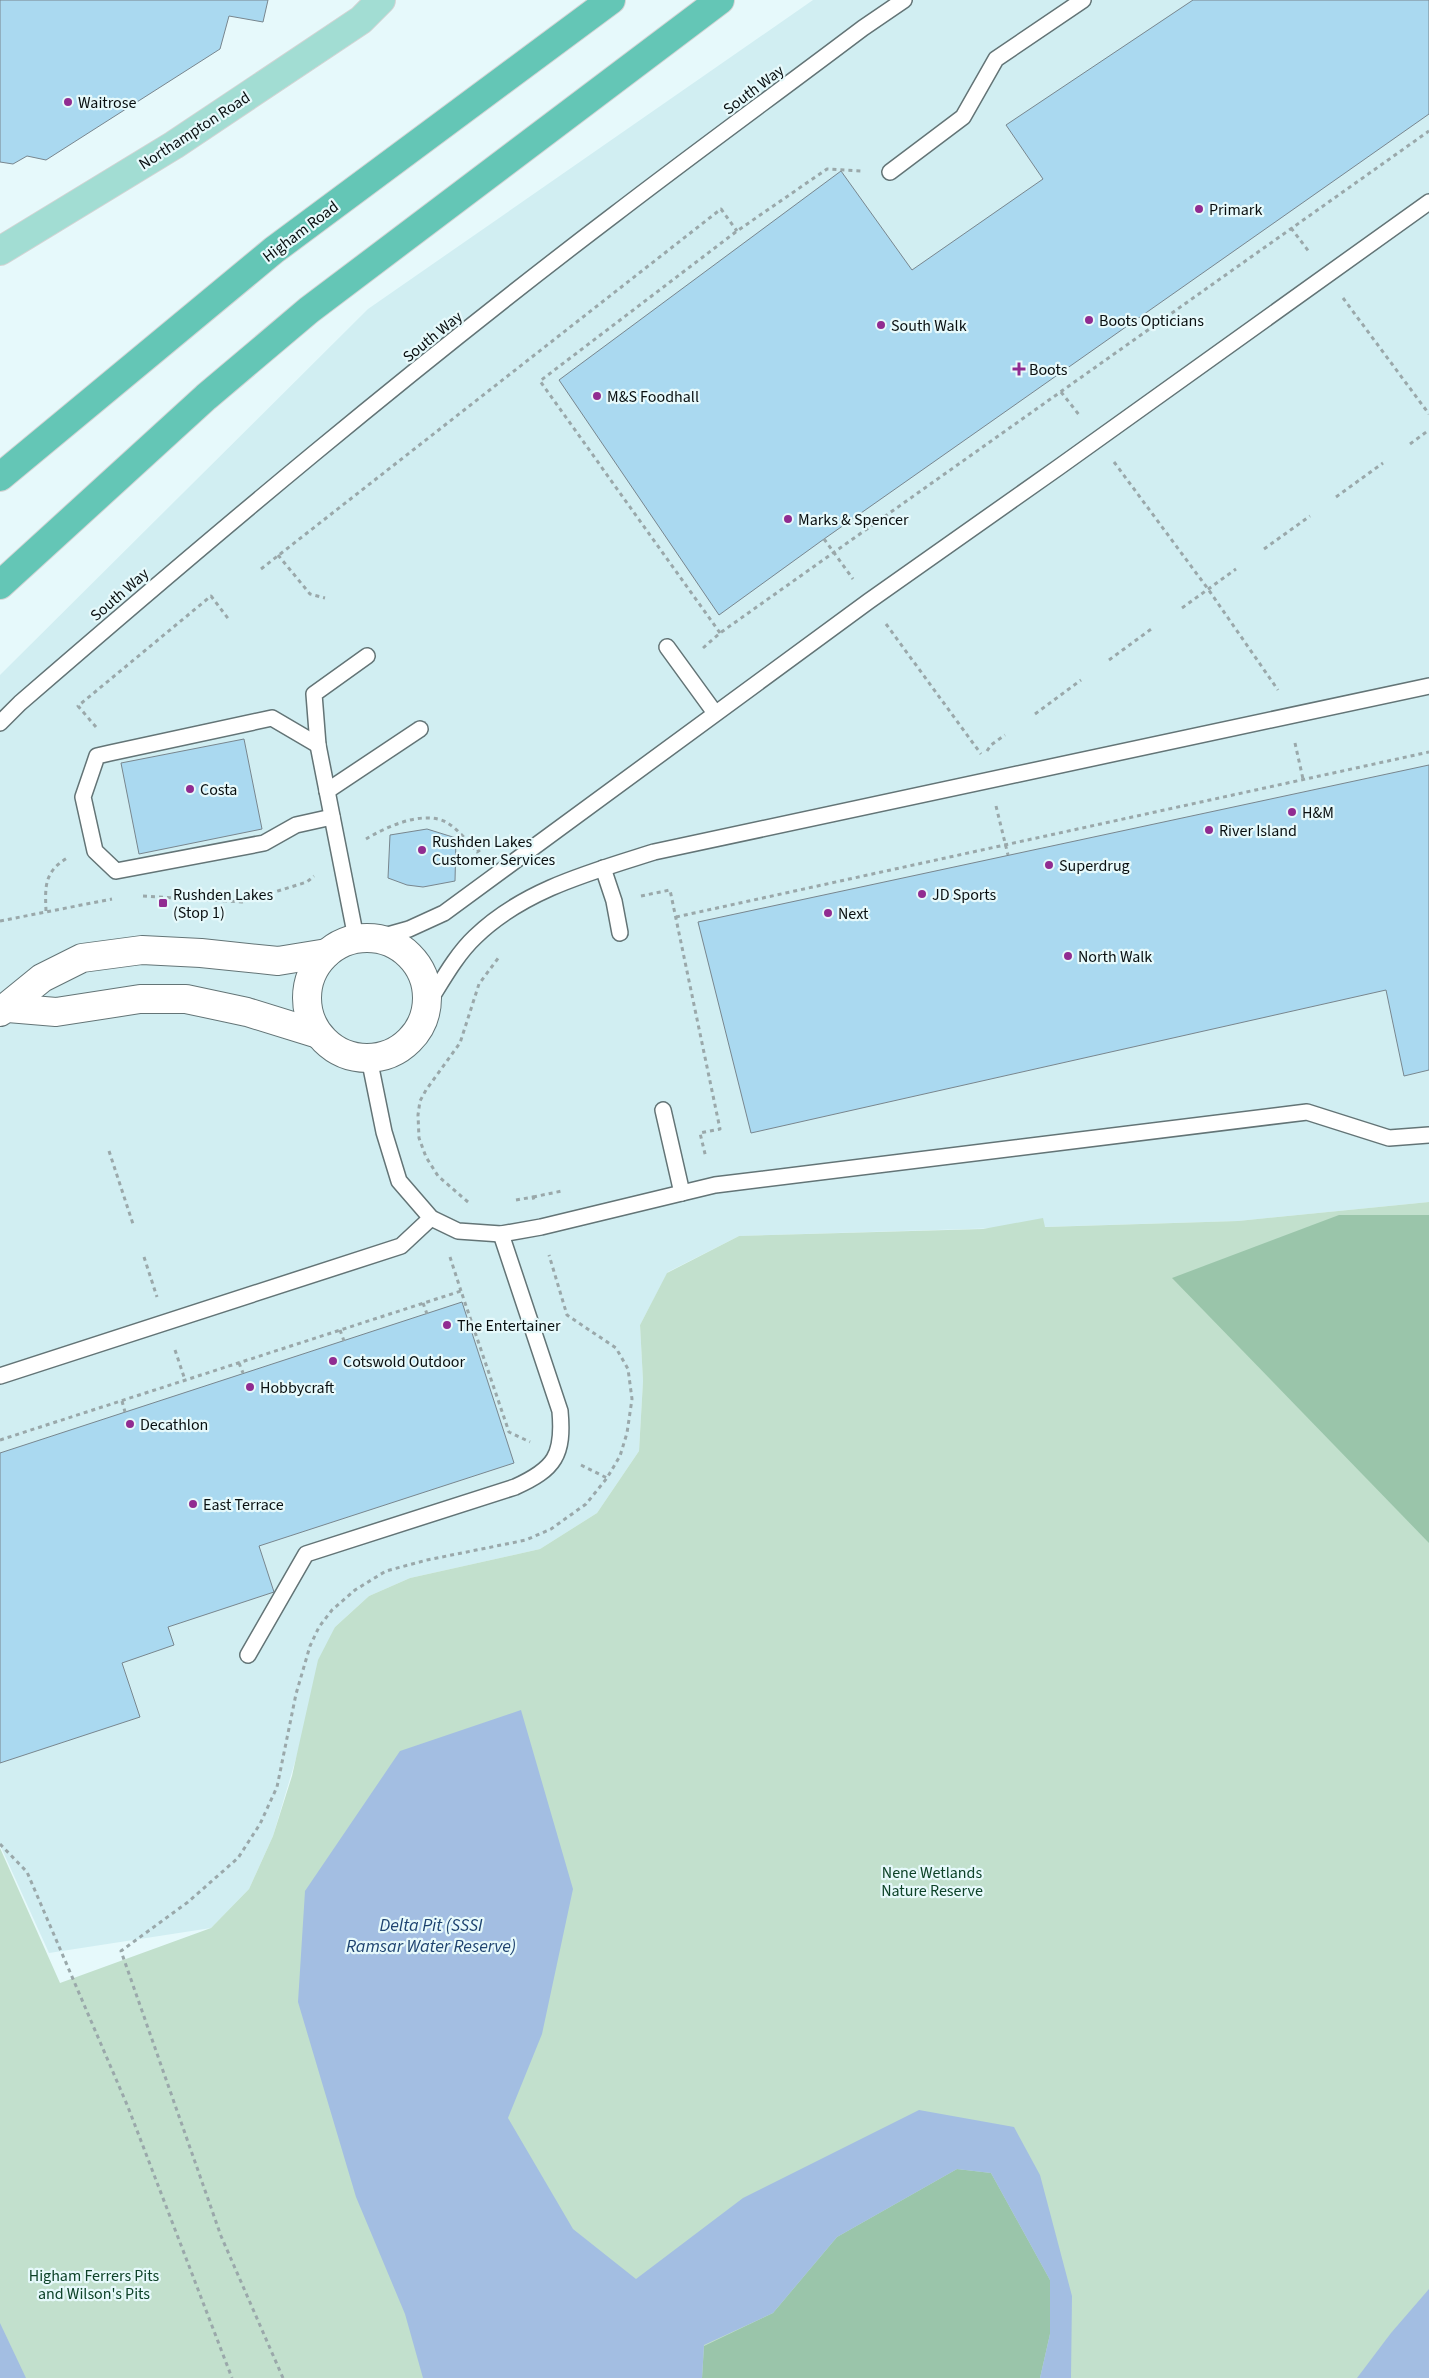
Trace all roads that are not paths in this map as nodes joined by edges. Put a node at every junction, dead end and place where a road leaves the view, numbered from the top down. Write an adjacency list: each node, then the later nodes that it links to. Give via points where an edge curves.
1 (381, 0): 8 (main road, Northampton Road, via 361,20 174,145)
2 (611, 0): 9 (highway, Higham Road, via 274,250)
3 (720, 0): 10 (highway, via 309,310 206,397)
4 (904, 0): 15 (lane, South Way, via 615,214 474,325 167,575)
5 (1073, 3): 6 (lane, via 996,59 963,117)
6 (890, 172)
7 (1429, 202): 14 (lane)
8 (0, 251)
9 (0, 477)
10 (0, 585)
11 (667, 647): 14 (lane)
12 (367, 656): 17 (lane, via 314,694)
13 (1429, 686): 20 (lane, via 654,852)
14 (715, 713): 22 (lane, via 444,913 409,928)
15 (0, 723)
16 (420, 729): 18 (lane)
17 (318, 745): 18 (lane); 19 (lane, via 272,718 97,756 83,797 95,852 116,871 264,842 296,825)
18 (327, 791): 19 (lane)
19 (332, 818): 22 (lane)
20 (603, 868): 21 (lane); 24 (lane, via 525,900 490,925 470,943)
21 (620, 933)
22 (366, 938): 23 (street, via 342,943); 24 (street, via 394,943 411,956 427,984)
23 (327, 953): 25 (street, via 278,961 142,950 82,958 42,978); 26 (street, via 315,966 306,996 310,1019)
24 (428, 1002): 27 (street, via 424,1020 415,1036 402,1048)
25 (4, 1010): 26 (street, via 56,1012 140,999 186,999 247,1012)
26 (318, 1034): 27 (street, via 332,1048 351,1056)
27 (369, 1058): 31 (lane, via 384,1132 399,1181)
28 (663, 1110): 30 (lane)
29 (1429, 1135): 30 (lane, via 1389,1138 1307,1112 714,1185)
30 (682, 1193): 32 (lane)
31 (431, 1218): 32 (lane, via 458,1231); 33 (lane, via 401,1246)
32 (501, 1234): 34 (lane, via 560,1411 562,1436 558,1454 536,1478 515,1487 306,1554)
33 (0, 1376)
34 (248, 1655)

